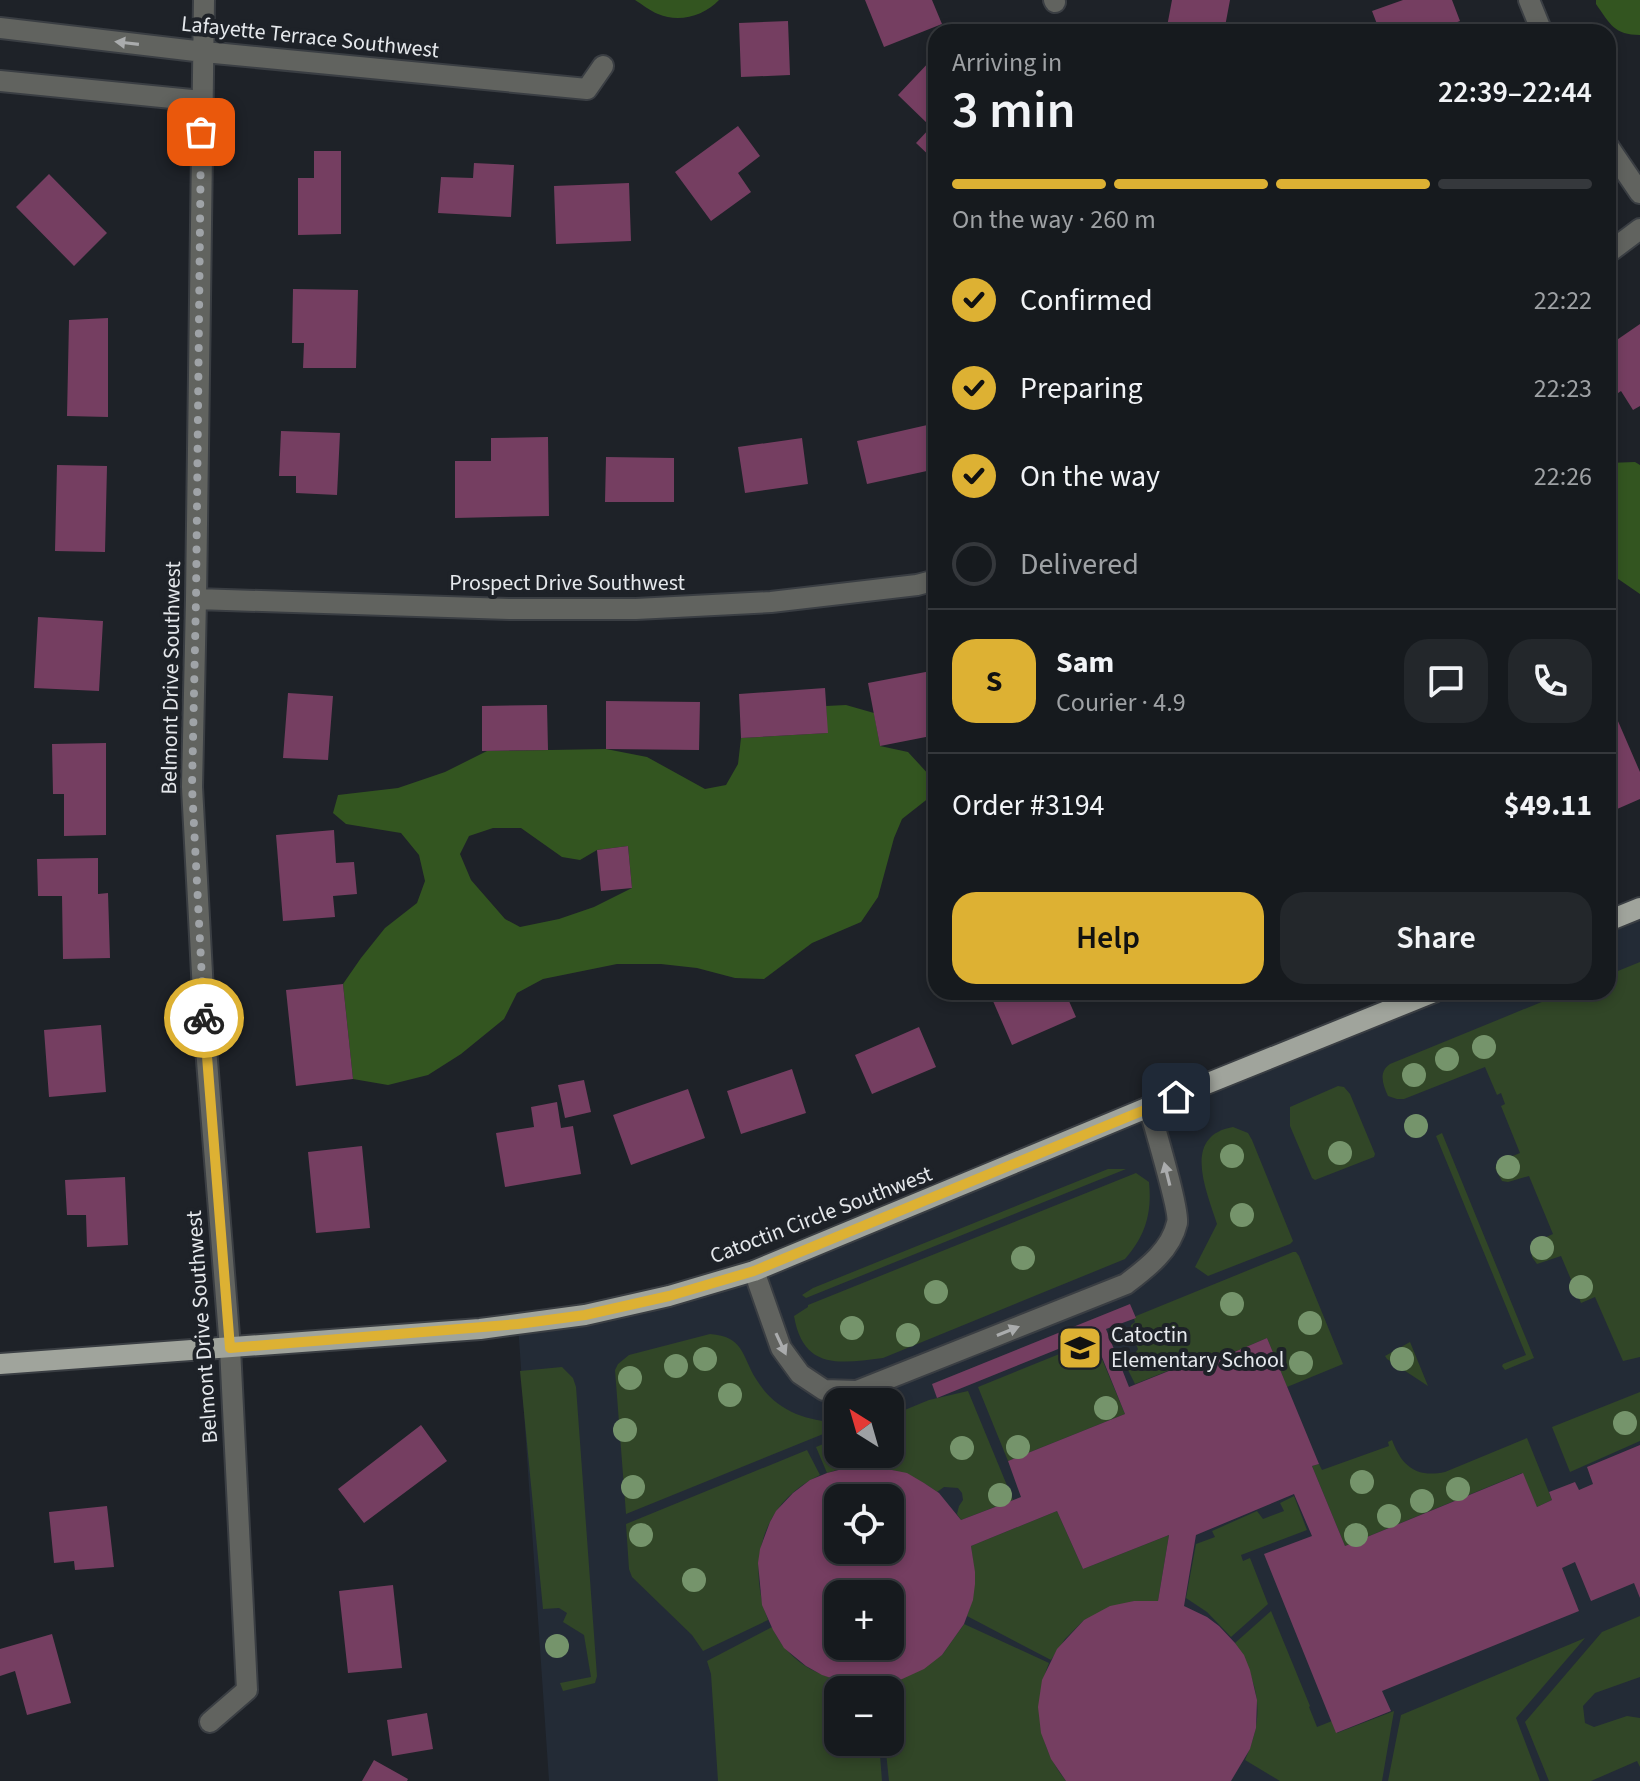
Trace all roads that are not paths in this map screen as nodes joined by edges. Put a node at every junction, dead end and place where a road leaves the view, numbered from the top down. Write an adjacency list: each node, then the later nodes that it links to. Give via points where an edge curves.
1 (204, 0): 5 (street, Belmont Drive Southwest)
2 (1529, 0): 3 (street)
3 (1539, 24)
4 (0, 28): 5 (street, Lafayette Terrace Southwest, one-way to 4)
5 (204, 52): 6 (street, Lafayette Terrace Southwest, via 587,89); 8 (street, Belmont Drive Southwest)
6 (603, 66)
7 (0, 81): 8 (street)
8 (202, 101): 14 (street, Belmont Drive Southwest)
9 (1616, 158): 10 (street)
10 (1640, 193)
11 (1640, 229): 12 (street)
12 (1616, 247)
13 (928, 582): 14 (street, Prospect Drive Southwest, via 771,602 636,609)
14 (196, 599): 20 (street, Belmont Drive Southwest, via 192,787)
15 (1640, 908): 16 (main road)
16 (1616, 918)
17 (1414, 1000): 18 (main road, Catoctin Circle Southwest)
18 (1149, 1107): 19 (main road, Catoctin Circle Southwest); 19 (street, one-way to 18, via 781,1348 800,1374 835,1391 857,1391 1126,1284 1166,1248 1179,1220)
19 (754, 1271): 20 (main road, Catoctin Circle Southwest, via 571,1317)
20 (230, 1348): 21 (main road, Catoctin Circle Southwest); 22 (street, Belmont Drive Southwest, via 247,1690)
21 (0, 1364)
22 (210, 1722)

